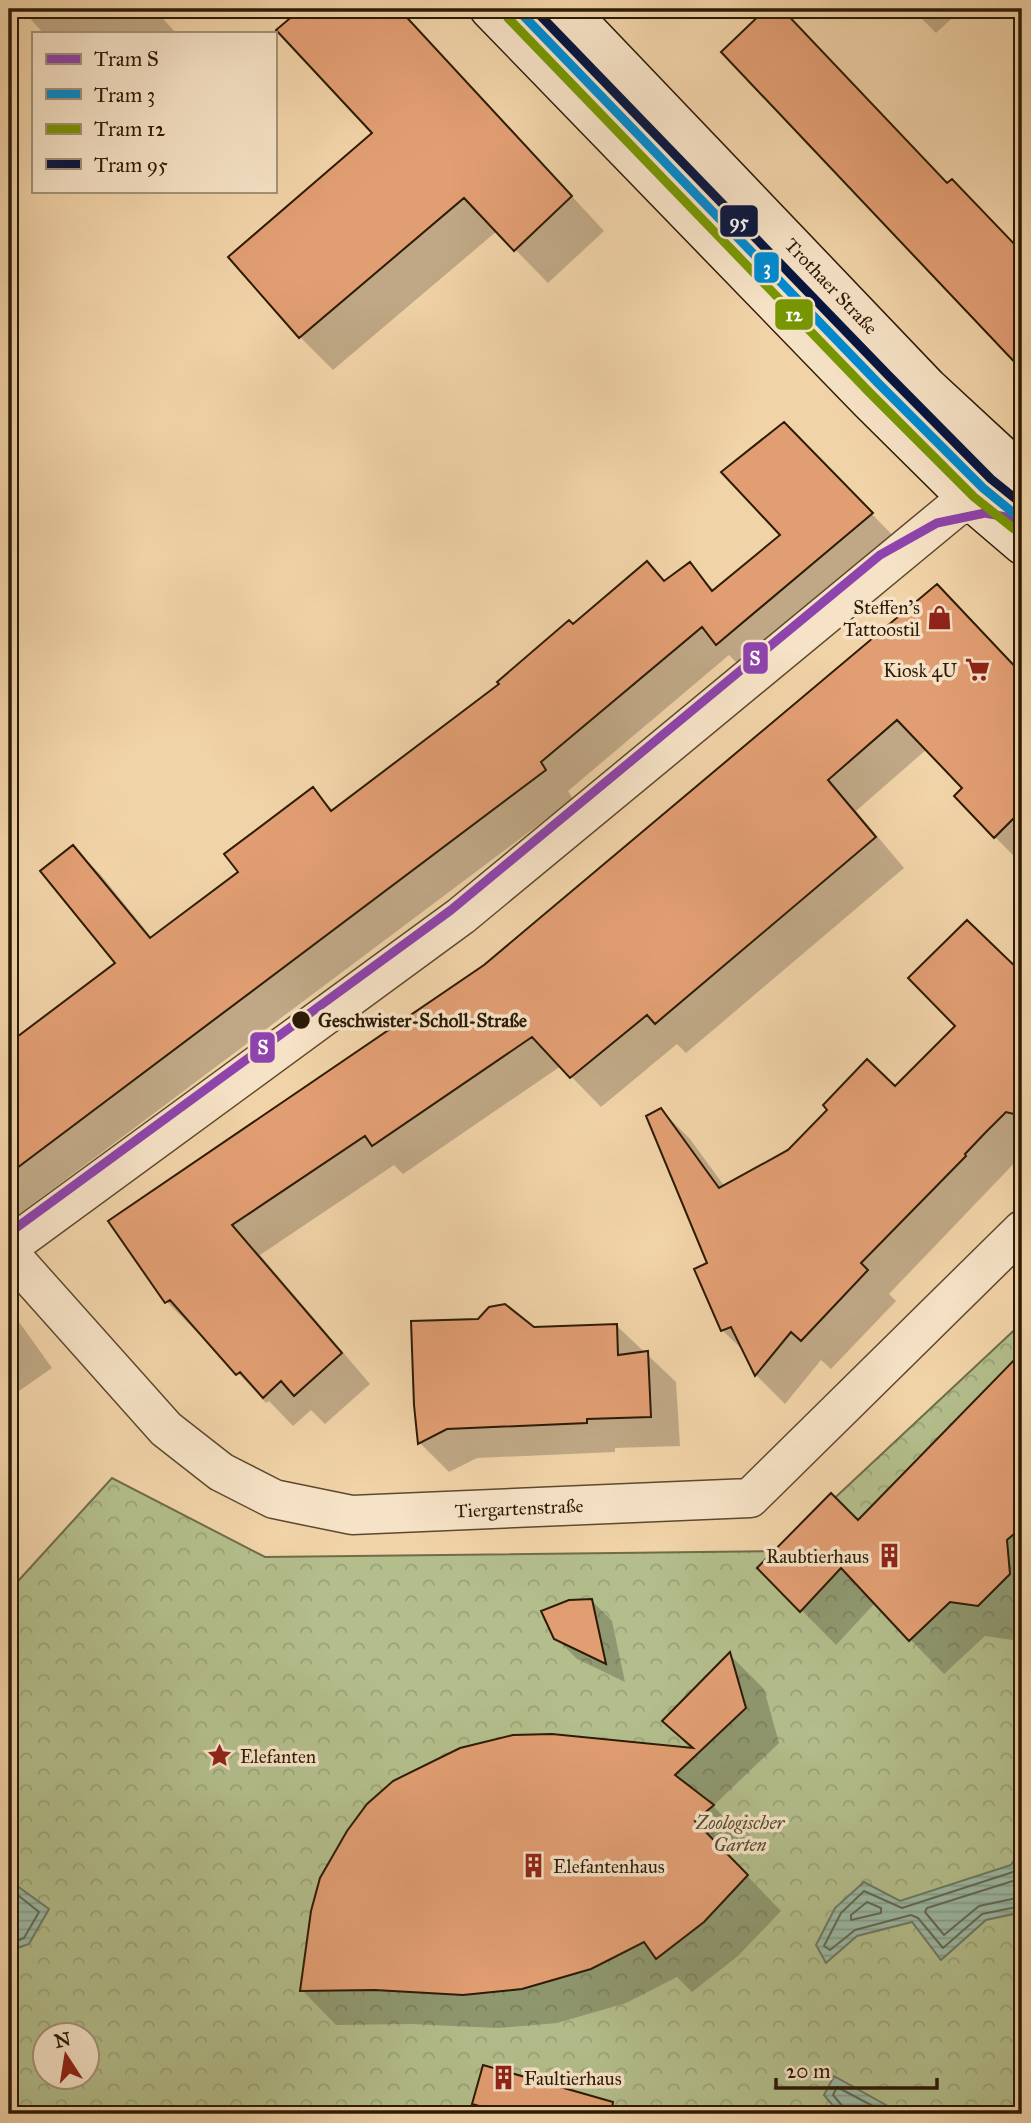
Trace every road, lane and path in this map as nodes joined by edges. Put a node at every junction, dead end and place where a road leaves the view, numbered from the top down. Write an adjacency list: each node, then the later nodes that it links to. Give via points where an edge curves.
1 (489, 9): 4 (street)
2 (567, 9): 3 (street, Trothaer Straße, via 928,387)
3 (1019, 467): 4 (lane)
4 (967, 498): 5 (street); 7 (street, via 461,916)
5 (1022, 545)
6 (1022, 1230): 8 (street, Tiergartenstraße, via 750,1498 352,1515 274,1499 221,1472 166,1429)
7 (9, 1247)
8 (9, 1253)

